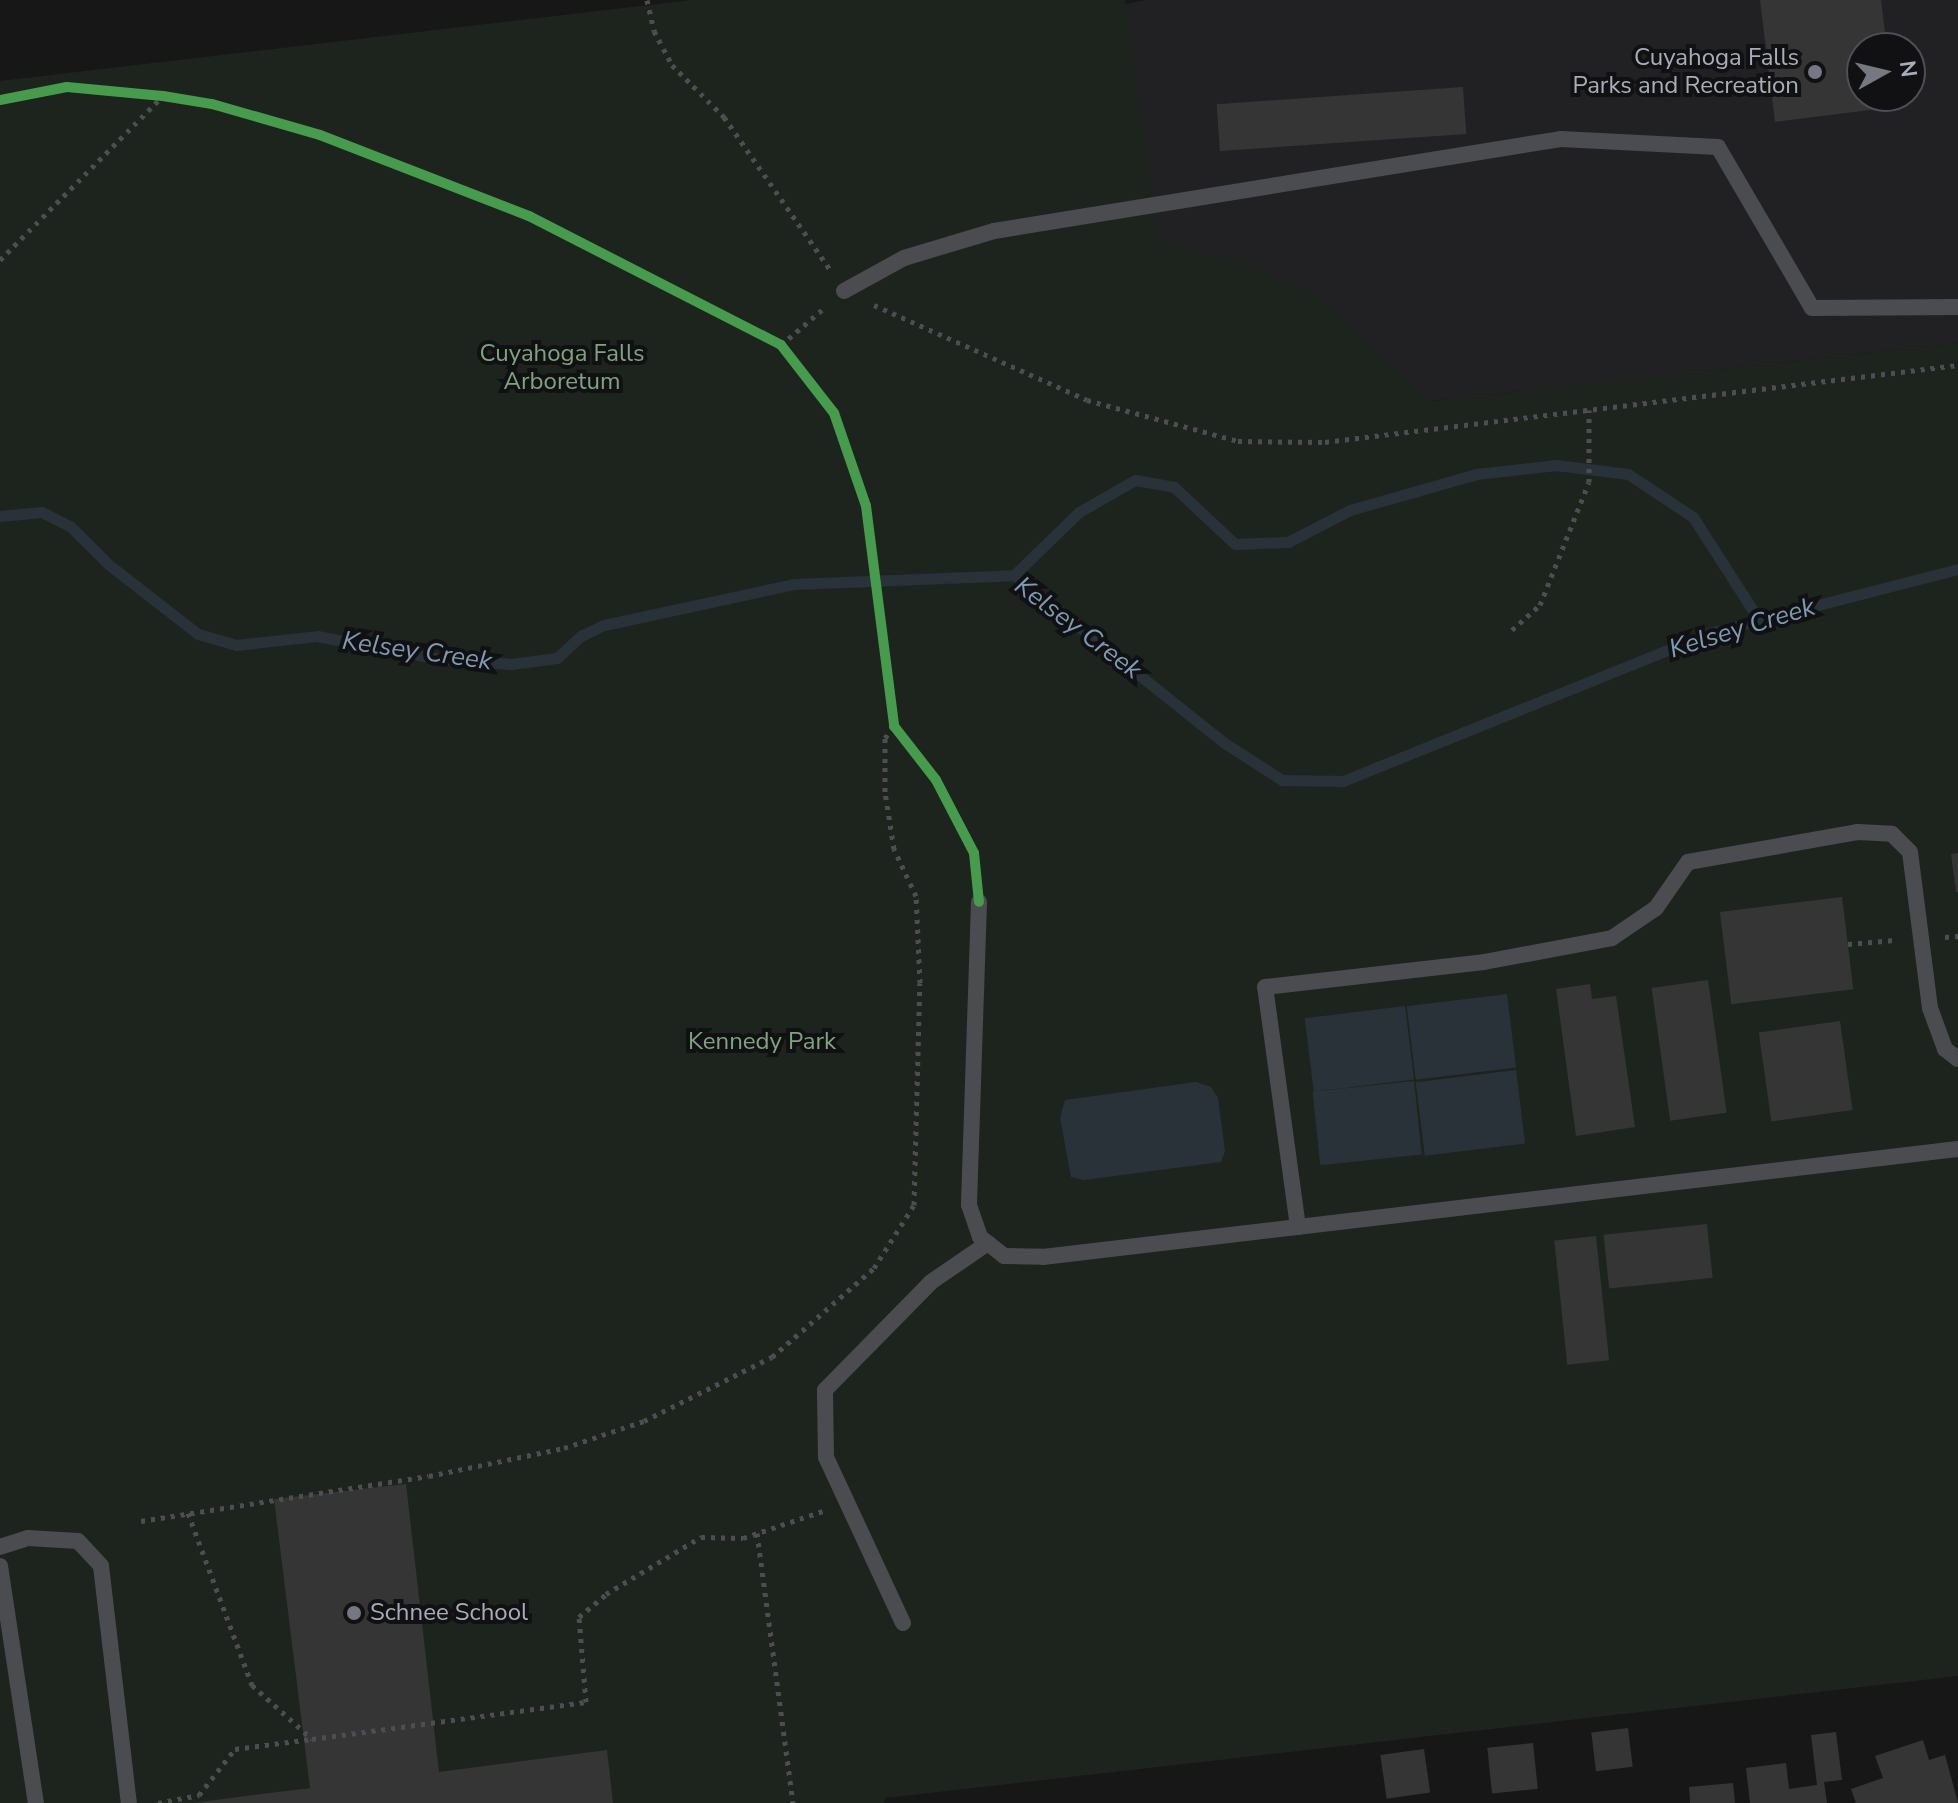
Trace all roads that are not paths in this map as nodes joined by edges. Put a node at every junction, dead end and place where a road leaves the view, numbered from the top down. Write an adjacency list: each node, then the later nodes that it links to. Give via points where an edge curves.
1 (844, 291): 2 (lane, via 904,258 994,231 1561,139 1718,147 1812,308)
2 (1958, 307)
3 (979, 902): 7 (lane, via 969,1205 980,1237)
4 (1958, 1059): 6 (lane, via 1945,1049 1930,1008 1910,852 1892,834 1858,832 1688,862 1656,908 1612,938 1484,962 1265,987)
5 (1958, 1149): 6 (lane)
6 (1298, 1227): 7 (lane, via 1043,1257 1004,1256)
7 (988, 1243): 10 (lane, via 931,1282 825,1390 826,1457)
8 (0, 1547): 12 (lane, via 28,1538 78,1541 101,1566)
9 (0, 1566): 11 (lane)
10 (903, 1623)
11 (36, 1803)
12 (129, 1803)

